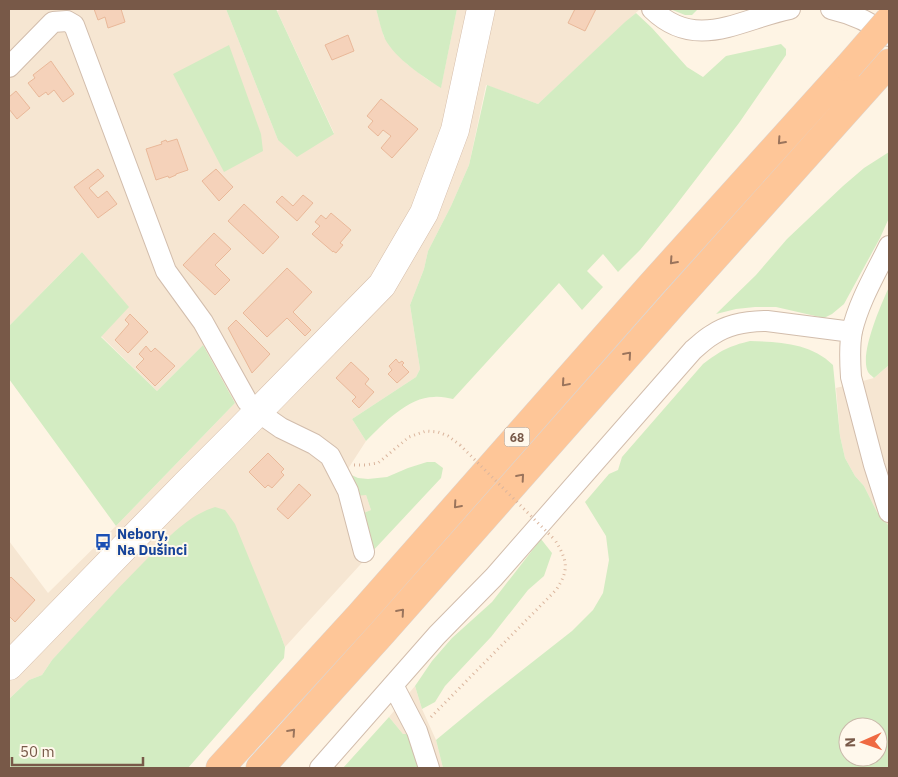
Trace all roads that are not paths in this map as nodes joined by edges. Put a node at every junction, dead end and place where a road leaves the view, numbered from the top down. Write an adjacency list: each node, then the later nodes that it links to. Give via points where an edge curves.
1 (481, 9): 12 (main road, via 455,130 424,213 382,285)
2 (652, 9): 3 (street, via 675,26 696,31 719,30)
3 (790, 9)
4 (831, 9): 7 (street, via 863,19)
5 (67, 15): 9 (street, via 53,22); 12 (street, via 74,25 166,271 203,322 246,401)
6 (889, 20): 17 (highway, 68, one-way to 17, bridge)
7 (889, 36)
8 (889, 63): 18 (highway, 68, one-way to 8)
9 (9, 67)
10 (889, 246): 11 (street, via 863,298)
11 (852, 332): 13 (street, via 851,377); 16 (street, via 754,321 714,334 693,350 494,577 436,635)
12 (258, 412): 14 (street, via 330,456 348,491); 15 (main road)
13 (889, 512)
14 (364, 552)
15 (9, 666)
16 (393, 685): 19 (street); 20 (street, via 417,731)
17 (220, 768)
18 (260, 768)
19 (320, 768)
20 (429, 768)

